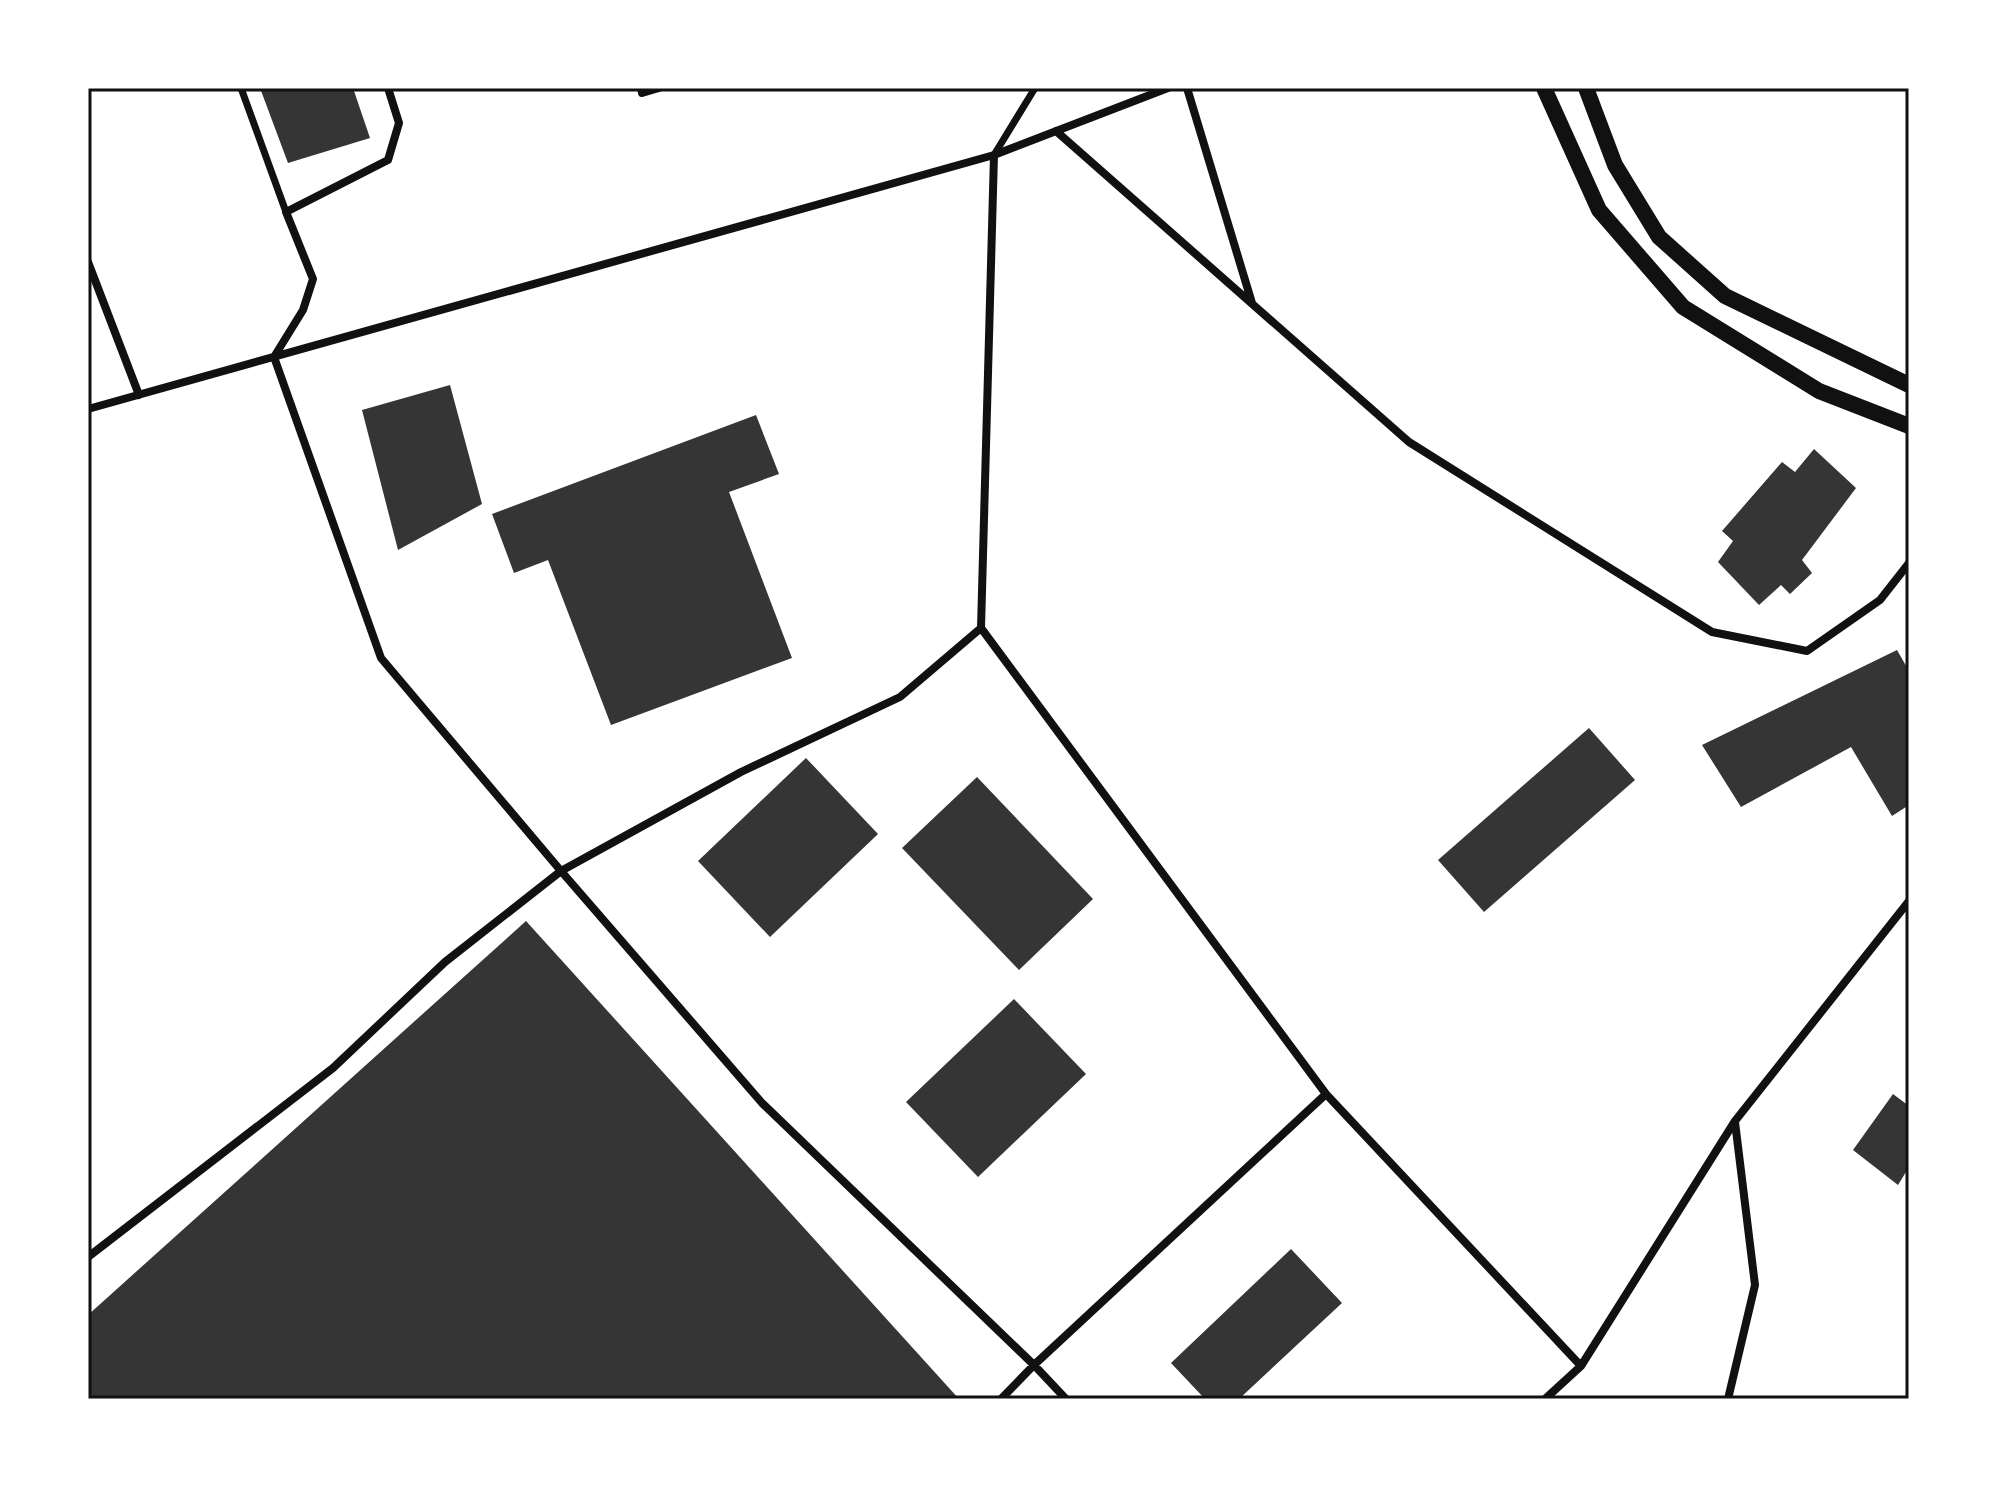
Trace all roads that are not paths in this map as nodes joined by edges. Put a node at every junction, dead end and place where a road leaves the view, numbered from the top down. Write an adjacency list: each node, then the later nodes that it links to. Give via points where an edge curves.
1 (241, 88): 12 (street)
2 (388, 88): 12 (street, via 399,123 388,160)
3 (641, 88): 4 (street, via 642,93)
4 (659, 88)
5 (1035, 88): 11 (street)
6 (1168, 88): 10 (street)
7 (1187, 88): 14 (street)
8 (1544, 88): 19 (main road, via 1599,210 1683,307 1819,391)
9 (1586, 88): 16 (main road, via 1615,165 1659,237 1725,296)
10 (1056, 131): 11 (street); 14 (street)
11 (994, 155): 15 (street); 21 (street)
12 (286, 212): 15 (street, via 313,279 303,310)
13 (88, 262): 17 (street)
14 (1252, 303): 20 (street, via 1409,442 1712,632 1807,651 1880,600)
15 (274, 357): 17 (street); 22 (street, via 381,658)
16 (1909, 385)
17 (139, 395): 18 (street)
18 (88, 409)
19 (1909, 426)
20 (1909, 563)
21 (981, 628): 22 (street, via 900,697 741,772); 24 (street)
22 (561, 871): 26 (street, via 445,962 333,1068); 27 (street, via 762,1103)
23 (1909, 901): 25 (street)
24 (1326, 1094): 27 (street); 28 (street)
25 (1735, 1121): 28 (street); 32 (street, via 1755,1285)
26 (88, 1257)
27 (1034, 1365): 29 (street); 30 (street)
28 (1581, 1366): 31 (street)
29 (1001, 1399)
30 (1066, 1399)
31 (1545, 1399)
32 (1728, 1399)

